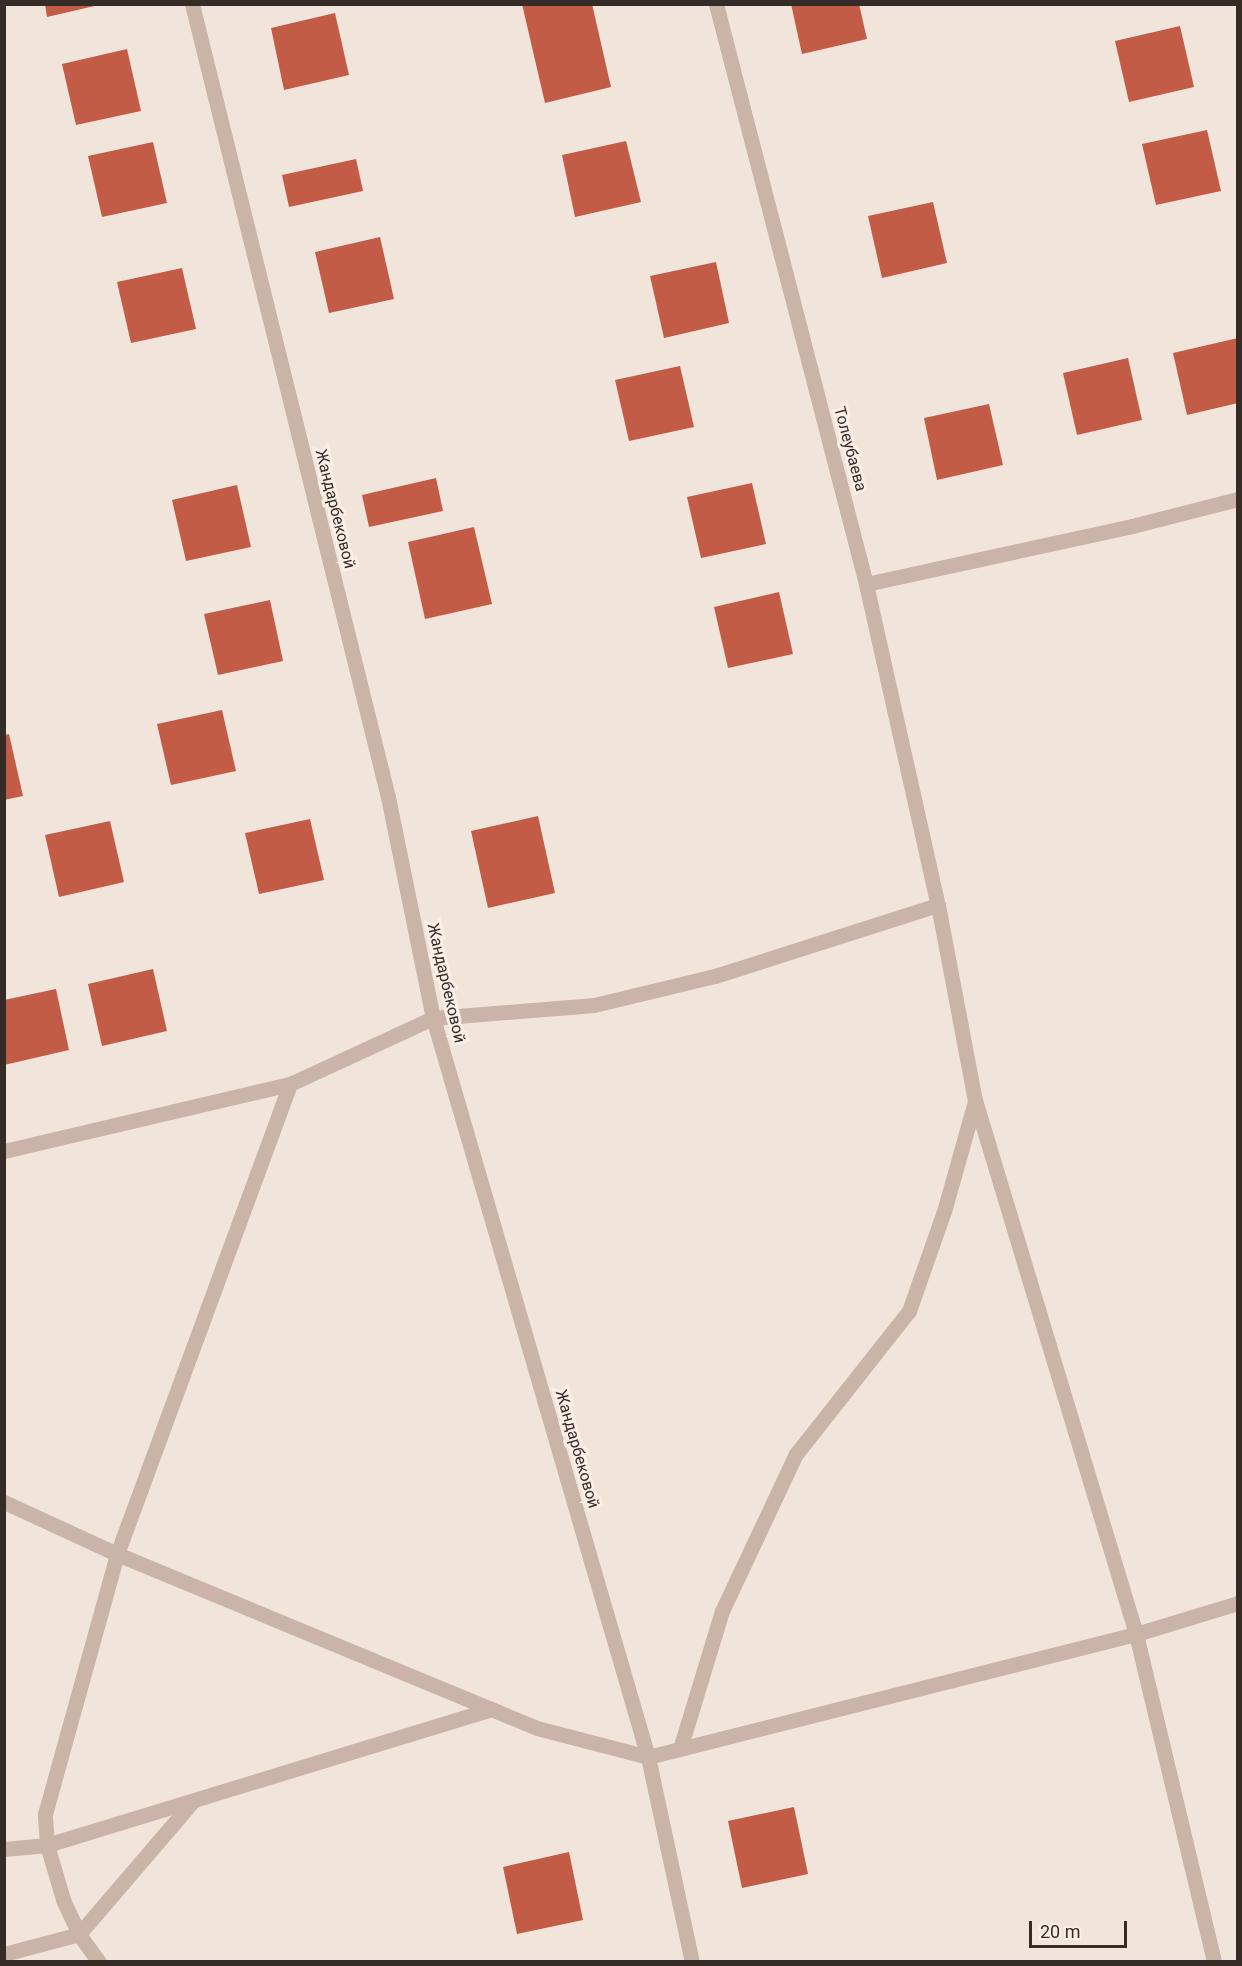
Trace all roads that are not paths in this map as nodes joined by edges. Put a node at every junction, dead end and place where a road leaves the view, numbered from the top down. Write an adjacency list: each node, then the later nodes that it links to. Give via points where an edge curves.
1 (192, 4): 6 (street, Жандарбековой, via 388,797)
2 (716, 4): 4 (street, Толеубаева)
3 (1238, 499): 4 (street)
4 (866, 584): 5 (street, Толеубаева)
5 (938, 904): 6 (street, via 715,976 594,1005); 8 (street, Толеубаева)
6 (433, 1018): 7 (street); 16 (street, Жандарбековой)
7 (290, 1084): 9 (street); 11 (street)
8 (975, 1100): 13 (street, Толеубаева); 15 (street, via 945,1208 909,1311 796,1454 722,1611)
9 (4, 1151)
10 (4, 1502): 11 (street)
11 (117, 1554): 14 (street); 18 (street, via 45,1814)
12 (1238, 1603): 13 (street)
13 (1136, 1634): 15 (street); 24 (street, Толеубаева)
14 (492, 1709): 16 (street, via 537,1728); 17 (street)
15 (680, 1749): 16 (street)
16 (648, 1757): 23 (street, Жандарбековой)
17 (193, 1801): 18 (street); 20 (street)
18 (47, 1845): 19 (street); 20 (street, via 63,1899)
19 (4, 1849)
20 (79, 1934): 21 (street); 22 (street)
21 (4, 1954)
22 (99, 1962)
23 (692, 1962)
24 (1214, 1962)

